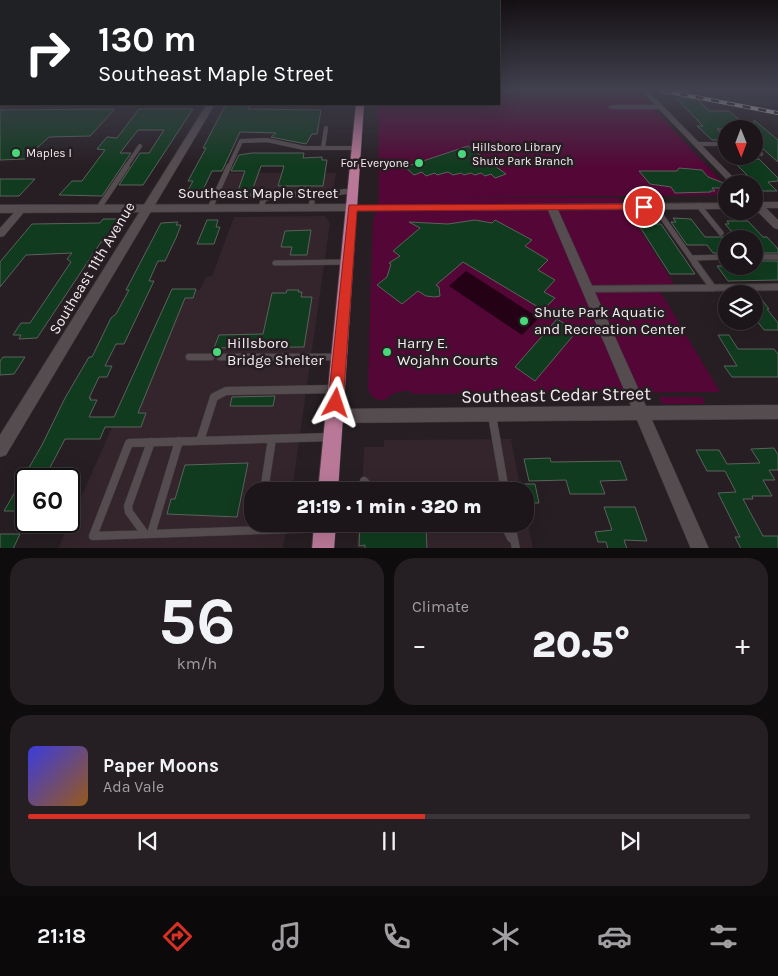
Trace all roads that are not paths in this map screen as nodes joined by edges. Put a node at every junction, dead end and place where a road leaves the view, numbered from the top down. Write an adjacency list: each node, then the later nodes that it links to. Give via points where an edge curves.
1 (203, 117): 19 (street, Southeast 11th Avenue)
2 (359, 117): 9 (main road)
3 (670, 117): 5 (street)
4 (326, 128): 8 (lane)
5 (697, 144): 6 (lane); 10 (street)
6 (718, 144)
7 (140, 146): 26 (lane)
8 (323, 148): 9 (lane); 20 (lane, via 304,148 267,140 241,141)
9 (358, 148): 11 (main road)
10 (727, 175)
11 (354, 191): 12 (lane); 23 (main road)
12 (314, 194): 21 (lane, via 274,194 263,200); 22 (lane)
13 (763, 204): 14 (street)
14 (778, 205)
15 (655, 206): 16 (street, Southeast Maple Street); 18 (street, Southeast Maple Street); 34 (lane)
16 (699, 206): 17 (street, Southeast Maple Street); 29 (lane)
17 (718, 206)
18 (552, 207): 23 (street, Southeast Maple Street); 39 (street)
19 (147, 208): 20 (street, Southeast Maple Street); 26 (street, Southeast Maple Street); 54 (street, Southeast 11th Avenue)
20 (210, 208): 21 (street, Southeast Maple Street)
21 (261, 208): 22 (street, Southeast Maple Street)
22 (311, 208): 23 (street, Southeast Maple Street)
23 (353, 208): 35 (main road)
24 (0, 209): 25 (street, Southeast Maple Street)
25 (22, 209): 26 (street, Southeast Maple Street); 30 (street)
26 (98, 209)
27 (763, 212): 28 (street)
28 (778, 226)
29 (719, 230)
30 (0, 234)
31 (718, 257): 34 (lane)
32 (763, 257): 33 (lane)
33 (778, 257)
34 (692, 258): 38 (lane)
35 (348, 262): 36 (lane); 40 (main road)
36 (275, 263)
37 (778, 287): 38 (lane)
38 (713, 288): 39 (lane)
39 (587, 289): 46 (street)
40 (340, 356): 43 (lane); 44 (main road)
41 (189, 357): 42 (lane)
42 (212, 357)
43 (220, 357)
44 (337, 389): 48 (main road); 52 (lane, via 226,391 214,396)
45 (778, 412): 46 (street, Southeast Cedar Street)
46 (641, 413): 47 (street, Southeast Cedar Street); 65 (street)
47 (492, 415): 48 (street, Southeast Cedar Street); 57 (lane)
48 (335, 416): 49 (main road)
49 (333, 437): 50 (lane); 56 (main road)
50 (272, 439): 52 (lane); 55 (lane)
51 (179, 441): 52 (lane); 53 (lane); 62 (lane)
52 (200, 441)
53 (151, 442): 62 (lane, via 128,506 129,512); 62 (lane, via 130,443 93,536)
54 (0, 449)
55 (265, 482)
56 (329, 482)
57 (503, 482)
58 (244, 528): 62 (lane)
59 (306, 532): 63 (lane)
60 (508, 532): 64 (lane)
61 (512, 532): 64 (lane)
62 (148, 534)
63 (325, 534)
64 (515, 547)
65 (700, 548)

